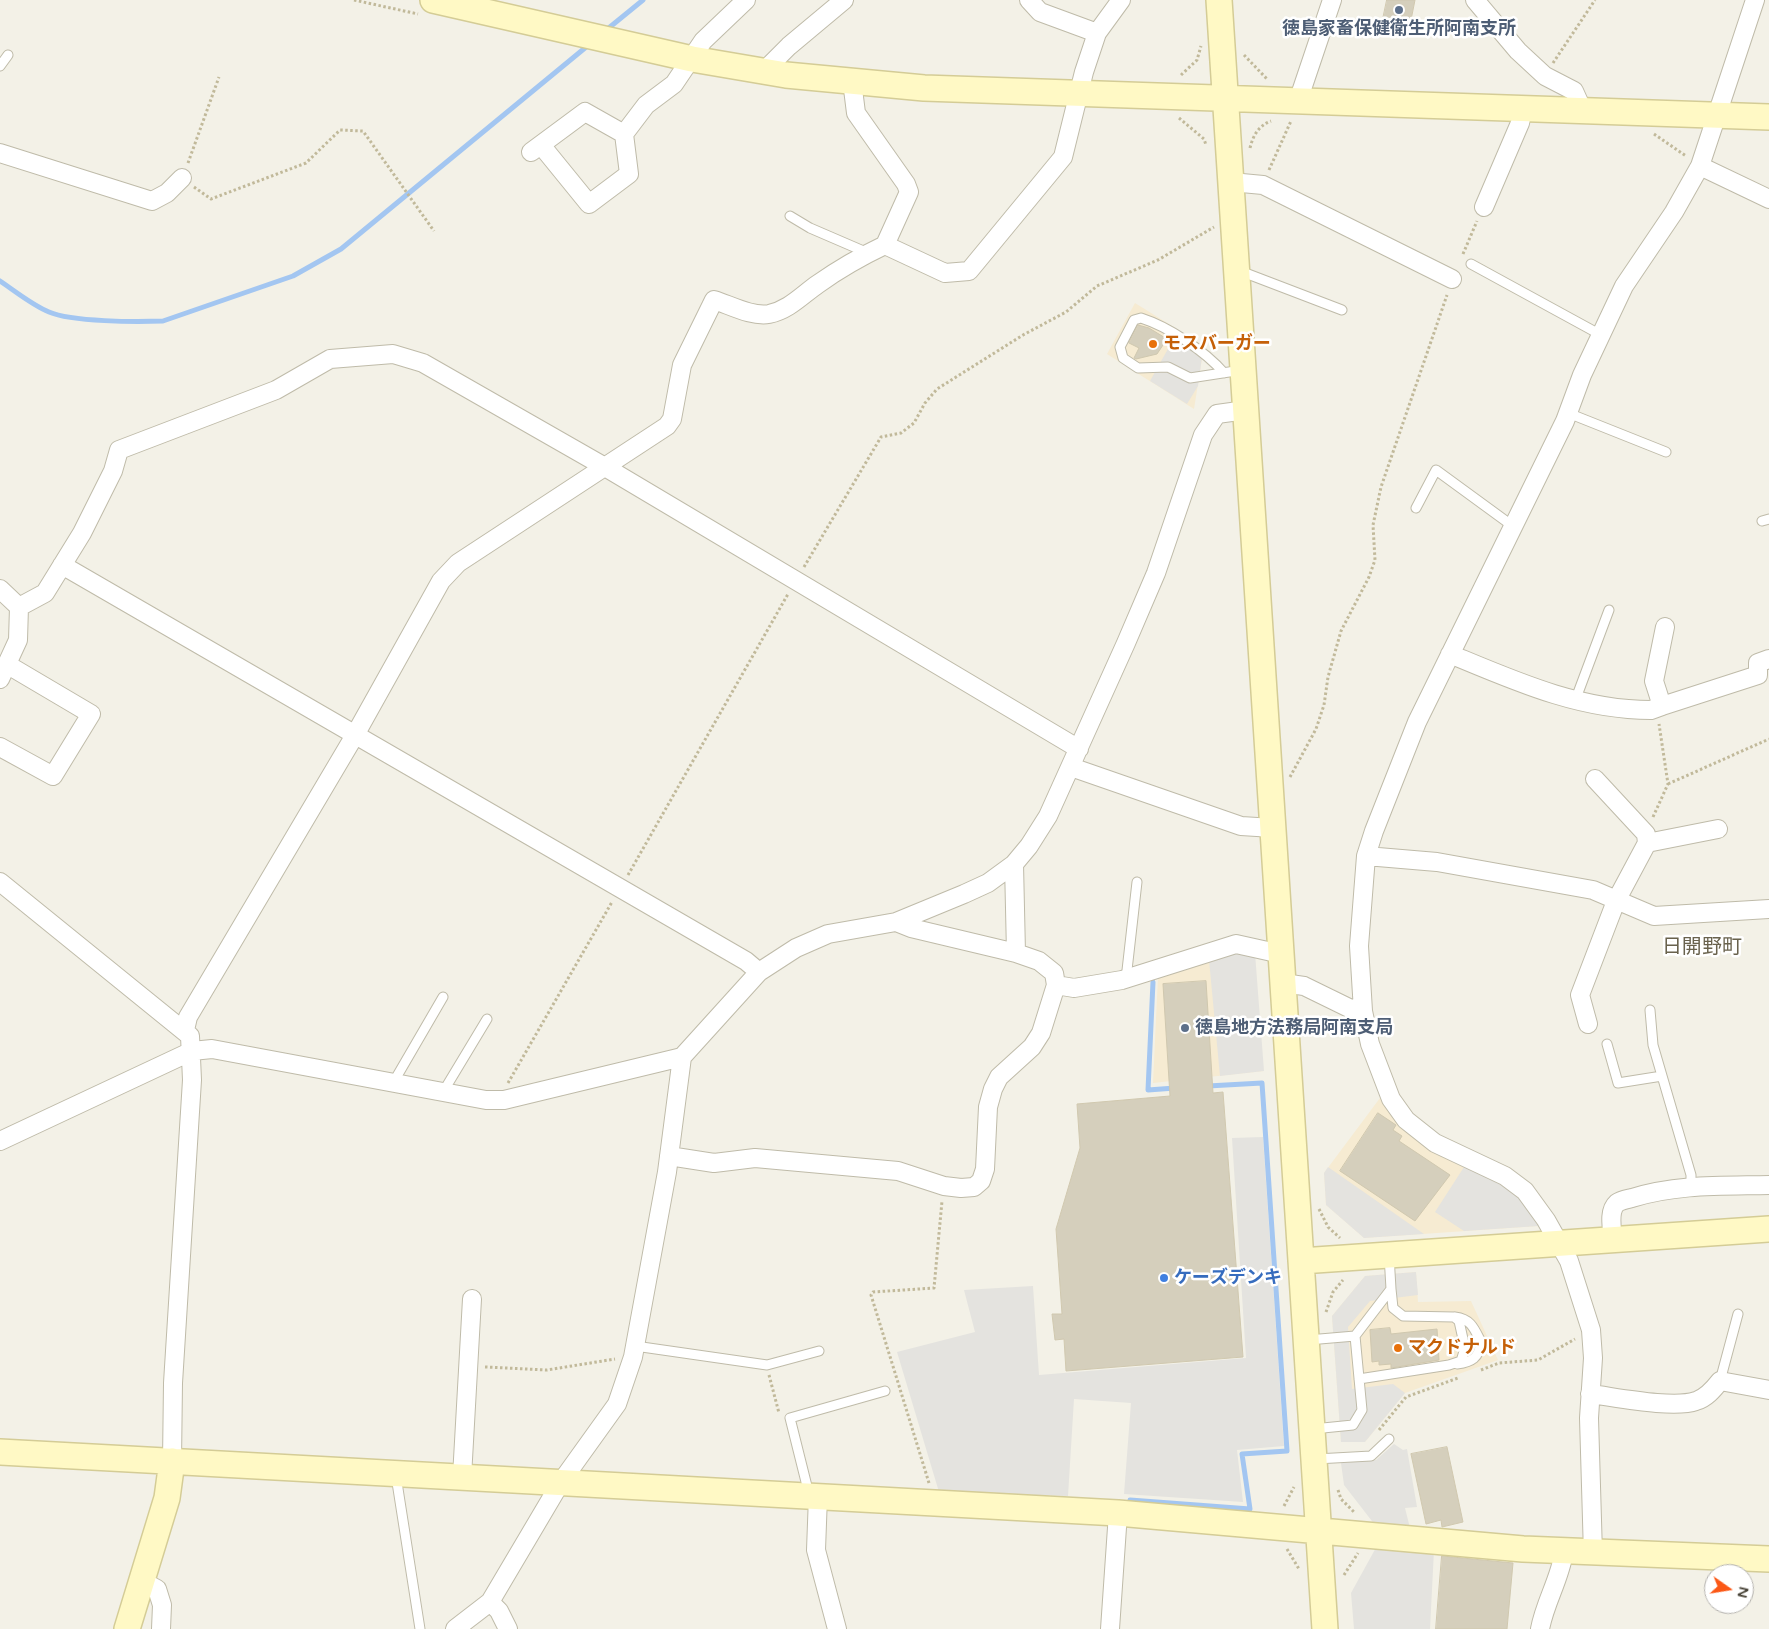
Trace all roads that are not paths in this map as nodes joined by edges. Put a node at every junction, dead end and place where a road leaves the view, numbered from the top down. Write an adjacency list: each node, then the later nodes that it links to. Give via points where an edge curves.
1 (746, 0): 13 (street, via 702,41)
2 (844, 0): 15 (street)
3 (1029, 0): 11 (street, via 1040,12)
4 (1121, 0): 11 (street)
5 (1219, 0): 18 (street)
6 (1332, 0): 20 (street)
7 (1475, 0): 21 (street, via 1518,52 1545,76 1574,91)
8 (1755, 0): 22 (street)
9 (476, 5): 10 (street); 13 (street)
10 (427, 8)
11 (1097, 33): 17 (street)
12 (8, 55): 14 (lane)
13 (692, 59): 15 (street); 24 (street, via 674,84 646,105)
14 (0, 66)
15 (764, 71): 16 (street)
16 (852, 81): 17 (street, via 924,88); 32 (street, via 856,113 909,192)
17 (1079, 94): 18 (street); 32 (street, via 1063,157 969,271 944,273)
18 (1225, 100): 20 (street); 28 (street)
19 (1523, 109): 20 (street); 21 (street); 30 (street)
20 (1292, 110)
21 (1583, 111): 22 (street)
22 (1718, 115): 23 (street); 26 (street)
23 (1769, 117)
24 (624, 134): 24 (street, via 629,174 589,204 536,149 585,112)
25 (0, 153): 27 (street, via 152,201 167,193)
26 (1700, 166): 29 (street); 38 (street, via 1674,212 1624,286)
27 (182, 178)
28 (1248, 183): 35 (street); 36 (street)
29 (1769, 199)
30 (1484, 207)
31 (790, 216): 33 (lane)
32 (885, 245): 33 (street)
33 (868, 253): 43 (street, via 818,284 789,307 768,314 748,312 714,300 682,365 672,419 667,426)
34 (1471, 264): 38 (lane)
35 (1237, 270): 37 (lane); 39 (street)
36 (1452, 279)
37 (1342, 310)
38 (1601, 335): 41 (street)
39 (1234, 371): 39 (lane, via 1141,318 1134,320 1120,347 1123,358 1138,368 1168,367 1190,378); 40 (street)
40 (1246, 410): 58 (street, via 1217,414 1203,435 1156,573); 61 (street)
41 (1568, 413): 42 (lane); 45 (street)
42 (1666, 452)
43 (605, 467): 46 (street, via 423,363 393,354 330,359 276,390 119,450 113,471 82,533); 56 (street, via 458,563 441,581); 58 (street)
44 (1416, 508): 45 (lane, via 1436,470)
45 (1514, 527): 51 (street)
46 (62, 564): 48 (street, via 45,593); 56 (street)
47 (0, 589): 48 (street)
48 (19, 606): 53 (street, via 18,640)
49 (1609, 610): 54 (lane)
50 (1665, 627): 55 (street, via 1654,681)
51 (1450, 654): 54 (street); 64 (street, via 1417,722)
52 (1769, 659): 55 (street, via 1758,663 1758,675)
53 (4, 672): 57 (street, via 91,714 53,776)
54 (1575, 702): 55 (street, via 1642,710)
55 (1660, 707)
56 (355, 735): 73 (street, via 746,961); 82 (street, via 188,1017)
57 (0, 747)
58 (1079, 749): 59 (street)
59 (1071, 767): 61 (street, via 1242,826); 65 (street, via 1048,816)
60 (1595, 778): 63 (street)
61 (1273, 828): 72 (street)
62 (1718, 829): 63 (street)
63 (1647, 838): 68 (street)
64 (1366, 856): 68 (street, via 1438,862 1593,890); 79 (street, via 1359,946)
65 (1014, 864): 70 (street, via 988,883); 71 (street)
66 (0, 882): 82 (street)
67 (1137, 882): 74 (lane)
68 (1616, 901): 69 (street, via 1654,916); 81 (street, via 1580,995)
69 (1769, 909)
70 (896, 922): 71 (street); 73 (street, via 828,934 796,948)
71 (1016, 953): 76 (street, via 1039,961 1054,973)
72 (1281, 954): 74 (street, via 1236,944); 75 (street)
73 (759, 972): 85 (street)
74 (1126, 979): 76 (street, via 1074,988)
75 (1283, 983): 79 (street, via 1304,986 1349,1008); 97 (street)
76 (1056, 985): 90 (street, via 1041,1033 1032,1047 999,1077 993,1089 988,1107 985,1169 981,1181 974,1187 944,1186 898,1171 755,1158 714,1162)
77 (443, 997): 87 (lane)
78 (1650, 1010): 86 (lane)
79 (1363, 1011): 95 (street, via 1370,1044 1391,1099 1406,1120 1436,1143 1505,1176 1525,1192)
80 (487, 1019): 88 (lane)
81 (1588, 1024)
82 (185, 1030): 84 (street, via 190,1036)
83 (1607, 1044): 86 (lane, via 1618,1083)
84 (192, 1051): 87 (street, via 212,1049); 89 (street); 116 (street, via 173,1383)
85 (682, 1057): 88 (street, via 504,1100); 90 (street)
86 (1662, 1076): 92 (lane, via 1691,1175)
87 (393, 1083): 88 (street)
88 (443, 1092)
89 (0, 1141)
90 (669, 1156): 105 (street)
91 (1769, 1185): 92 (street)
92 (1691, 1187): 94 (street, via 1653,1191 1618,1202 1611,1222)
93 (1769, 1229): 94 (street)
94 (1613, 1240): 95 (street)
95 (1560, 1242): 96 (street); 111 (street, via 1573,1270 1591,1330)
96 (1389, 1255): 97 (street); 98 (lane)
97 (1301, 1261): 103 (street)
98 (1391, 1289): 101 (lane, via 1393,1308 1403,1316); 102 (lane)
99 (472, 1299): 118 (street)
100 (1738, 1314): 108 (lane)
101 (1454, 1317): 106 (lane, via 1460,1321 1465,1348 1462,1361); 106 (lane, via 1472,1324 1481,1342 1478,1356 1472,1362)
102 (1355, 1336): 103 (lane); 107 (lane)
103 (1317, 1340): 112 (street)
104 (819, 1351): 105 (lane, via 766,1365)
105 (634, 1352): 119 (street, via 618,1404)
106 (1449, 1366): 107 (lane)
107 (1359, 1379): 112 (lane, via 1362,1410 1353,1425)
108 (1720, 1381): 110 (street); 111 (street, via 1709,1394 1695,1402 1671,1403)
109 (885, 1390): 120 (lane, via 790,1418)
110 (1769, 1390)
111 (1590, 1394): 124 (street)
112 (1312, 1429): 115 (street)
113 (1389, 1439): 115 (lane, via 1371,1456)
114 (0, 1452): 116 (street)
115 (1324, 1459): 122 (street)
116 (172, 1461): 117 (street); 126 (street, via 167,1498)
117 (396, 1473): 118 (street); 130 (lane)
118 (462, 1477): 119 (street)
119 (561, 1482): 120 (street); 127 (street)
120 (813, 1496): 121 (street); 133 (street, via 816,1550)
121 (1118, 1513): 122 (street); 134 (street)
122 (1318, 1530): 123 (street); 135 (street)
123 (1564, 1552): 124 (street); 136 (street)
124 (1593, 1554): 125 (street)
125 (1769, 1560)
126 (142, 1581): 128 (street); 129 (street, via 157,1590 162,1606)
127 (490, 1602): 131 (street); 132 (street)
128 (127, 1629)
129 (161, 1629)
130 (420, 1629)
131 (455, 1629)
132 (508, 1629)
133 (837, 1629)
134 (1110, 1629)
135 (1325, 1629)
136 (1540, 1629)

